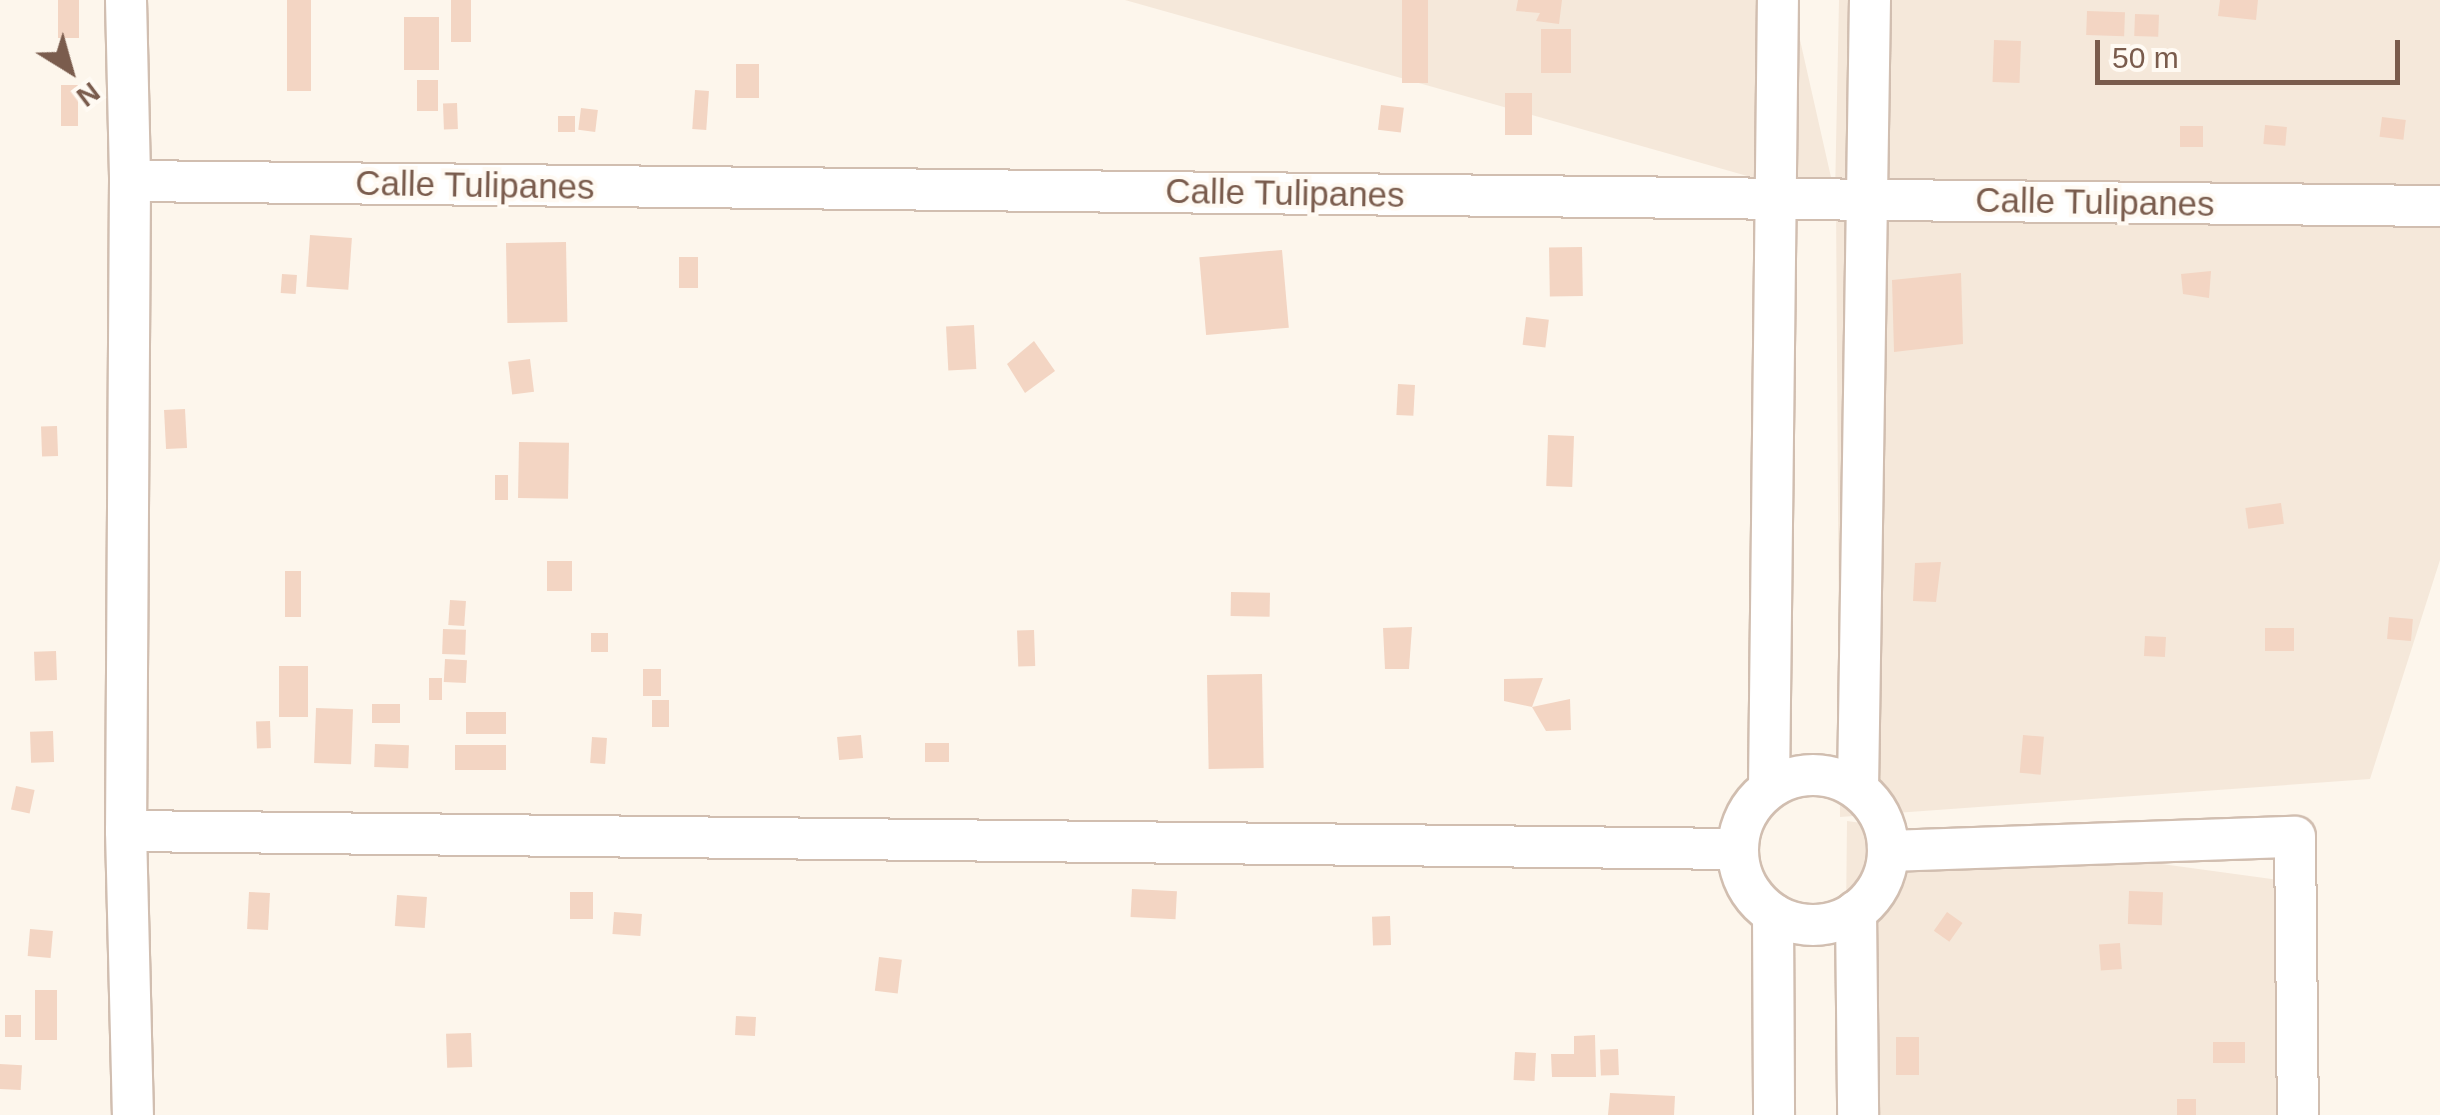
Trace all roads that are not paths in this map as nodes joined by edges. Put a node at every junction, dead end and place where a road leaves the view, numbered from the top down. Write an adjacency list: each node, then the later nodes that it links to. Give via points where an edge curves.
1 (126, 0): 4 (street)
2 (1778, 0): 5 (street)
3 (1870, 0): 6 (street)
4 (130, 181): 5 (street, Calle Tulipanes); 10 (street)
5 (1776, 198): 6 (street, Calle Tulipanes); 8 (street)
6 (1868, 200): 7 (street, Calle Tulipanes); 9 (street)
7 (2440, 206)
8 (1770, 788): 9 (street, via 1814,774); 11 (street, via 1752,805)
9 (1858, 789): 12 (street, via 1875,806)
10 (126, 831): 11 (street); 15 (street)
11 (1737, 849): 14 (street, via 1751,894)
12 (1888, 851): 13 (street, via 1874,895); 18 (street, via 2296,837)
13 (1856, 912): 14 (street, via 1812,926); 17 (street)
14 (1773, 914): 16 (street)
15 (133, 1115)
16 (1774, 1115)
17 (1858, 1115)
18 (2298, 1115)

